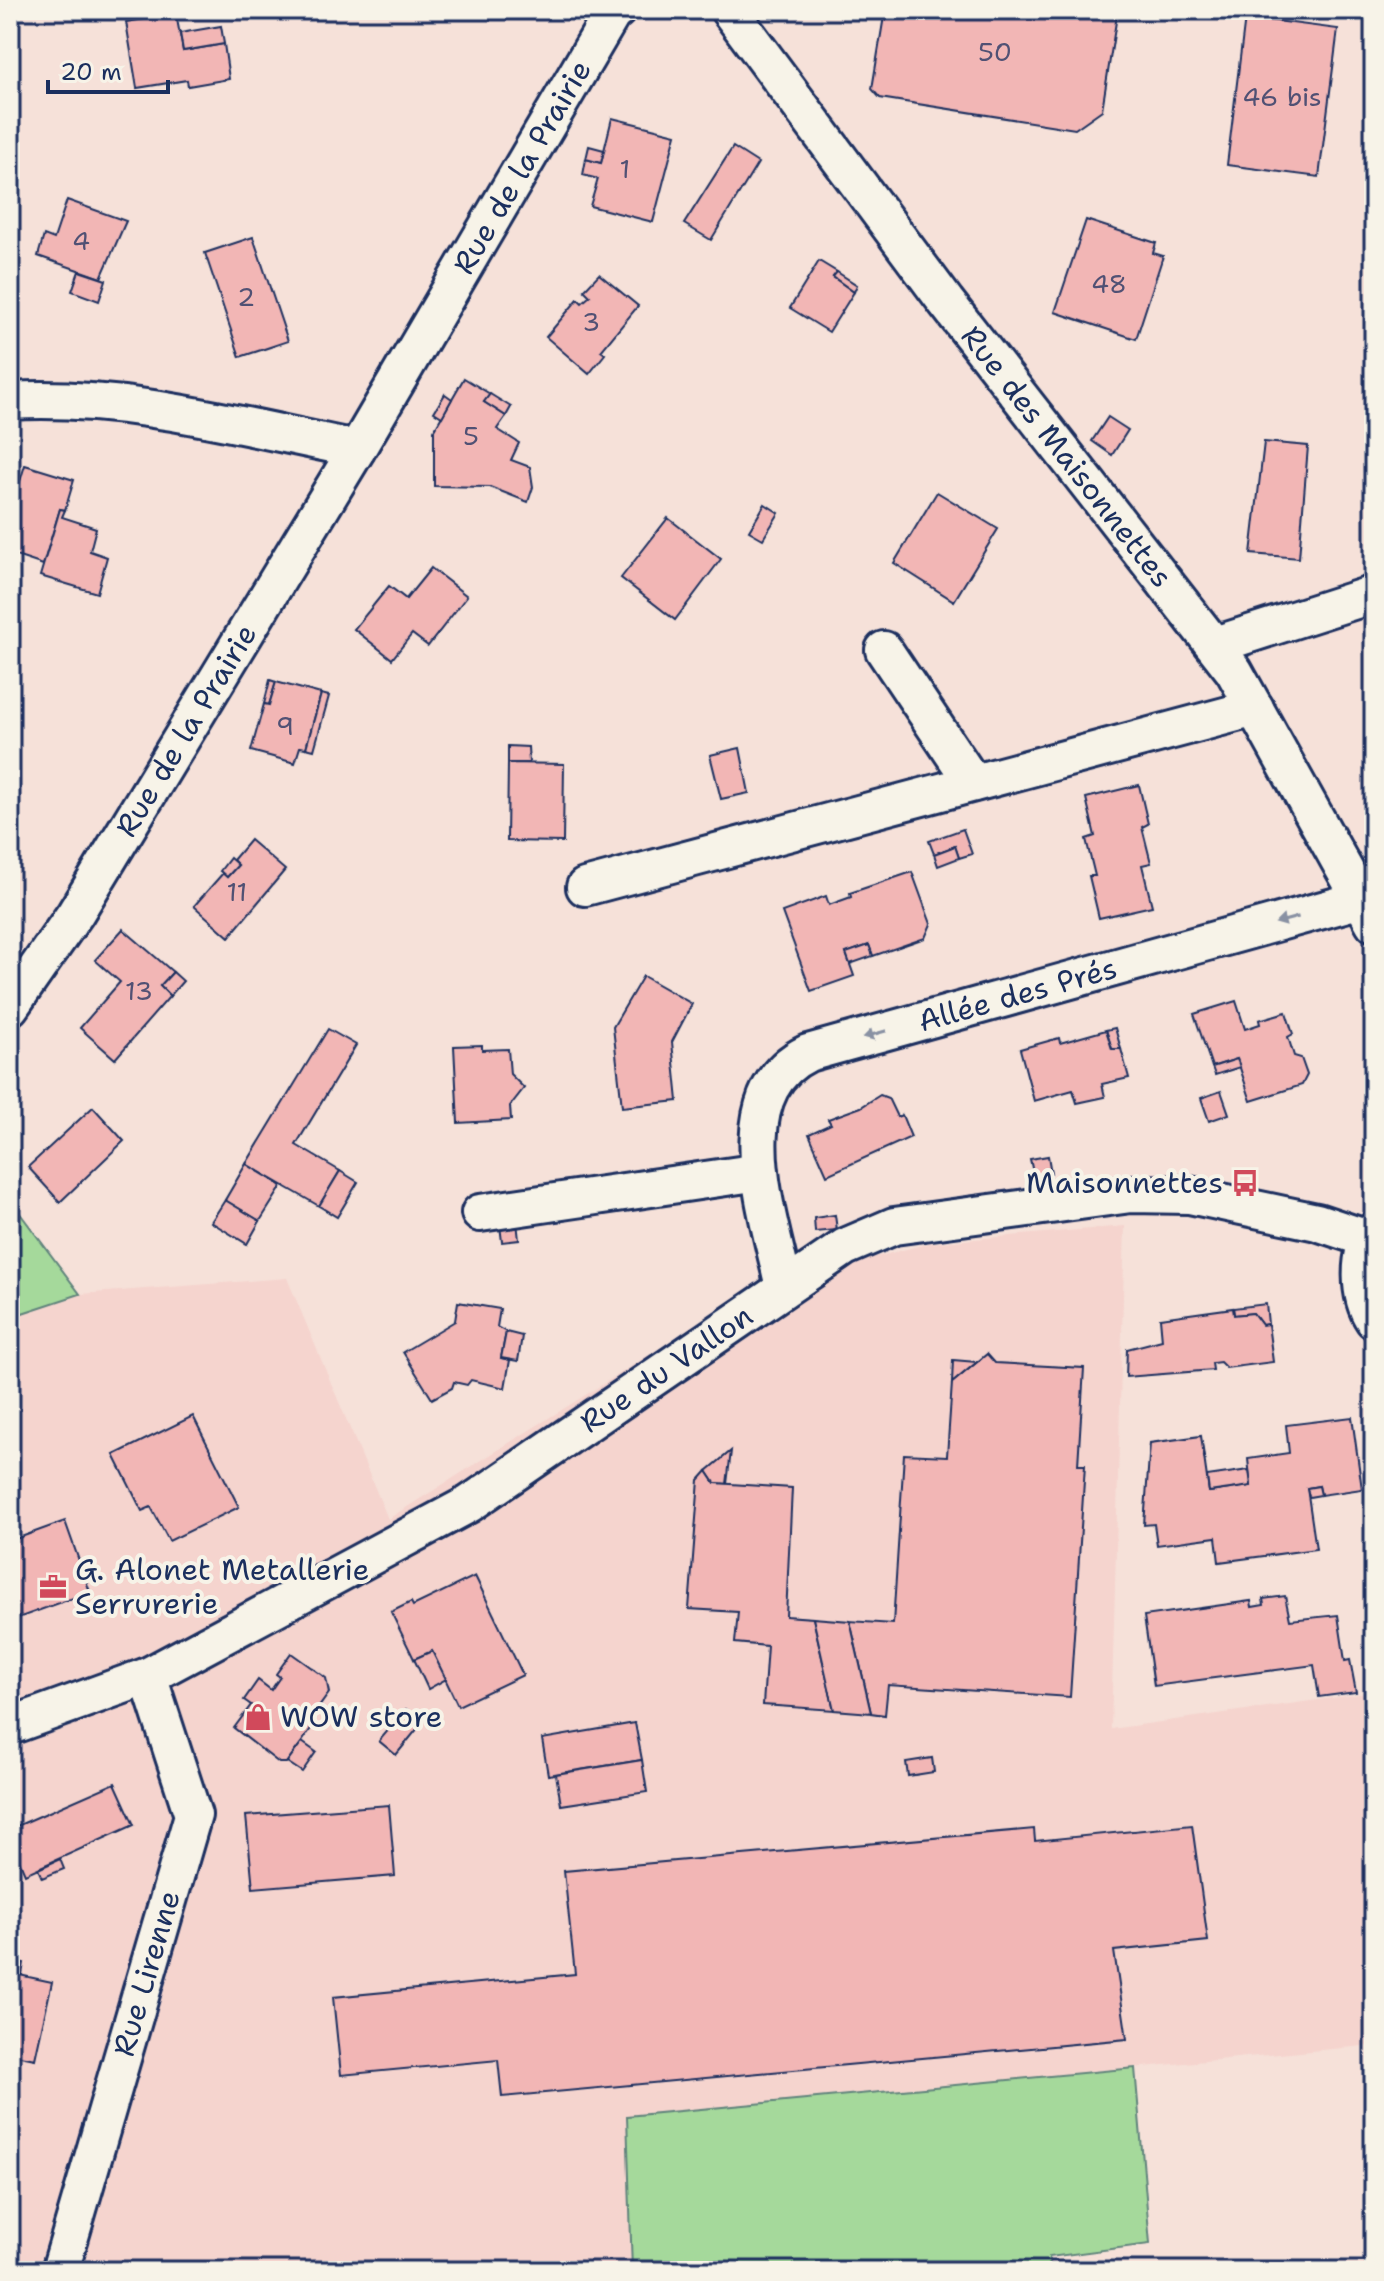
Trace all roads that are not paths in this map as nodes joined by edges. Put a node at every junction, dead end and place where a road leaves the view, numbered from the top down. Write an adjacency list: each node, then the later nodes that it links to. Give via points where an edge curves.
1 (617, 10): 4 (street, Rue de la Prairie)
2 (729, 10): 6 (street, Rue des Maisonnettes, via 946,302)
3 (10, 401): 4 (street, via 56,398 136,406)
4 (357, 449): 12 (street, Rue de la Prairie, via 75,914)
5 (1374, 594): 6 (street)
6 (1215, 645): 8 (street, Rue des Maisonnettes)
7 (884, 650): 9 (street)
8 (1255, 708): 9 (street); 11 (street, Rue des Maisonnettes)
9 (973, 783): 10 (street)
10 (585, 887)
11 (1368, 911): 13 (street, Allée des Prés, one-way to 13, via 808,1053 789,1062 763,1104 757,1135)
12 (10, 1007)
13 (760, 1172): 14 (street); 16 (street, Allée des Prés)
14 (480, 1213)
15 (1371, 1235): 16 (street, Rue du Vallon, via 1189,1195 1131,1194 894,1226 845,1247); 17 (street, via 1363,1291)
16 (784, 1288): 18 (street, Rue du Vallon, via 469,1504)
17 (1374, 1320)
18 (148, 1676): 19 (street, Rue du Vallon); 20 (street, Rue Lirenne, via 193,1815)
19 (10, 1726)
20 (60, 2271)

